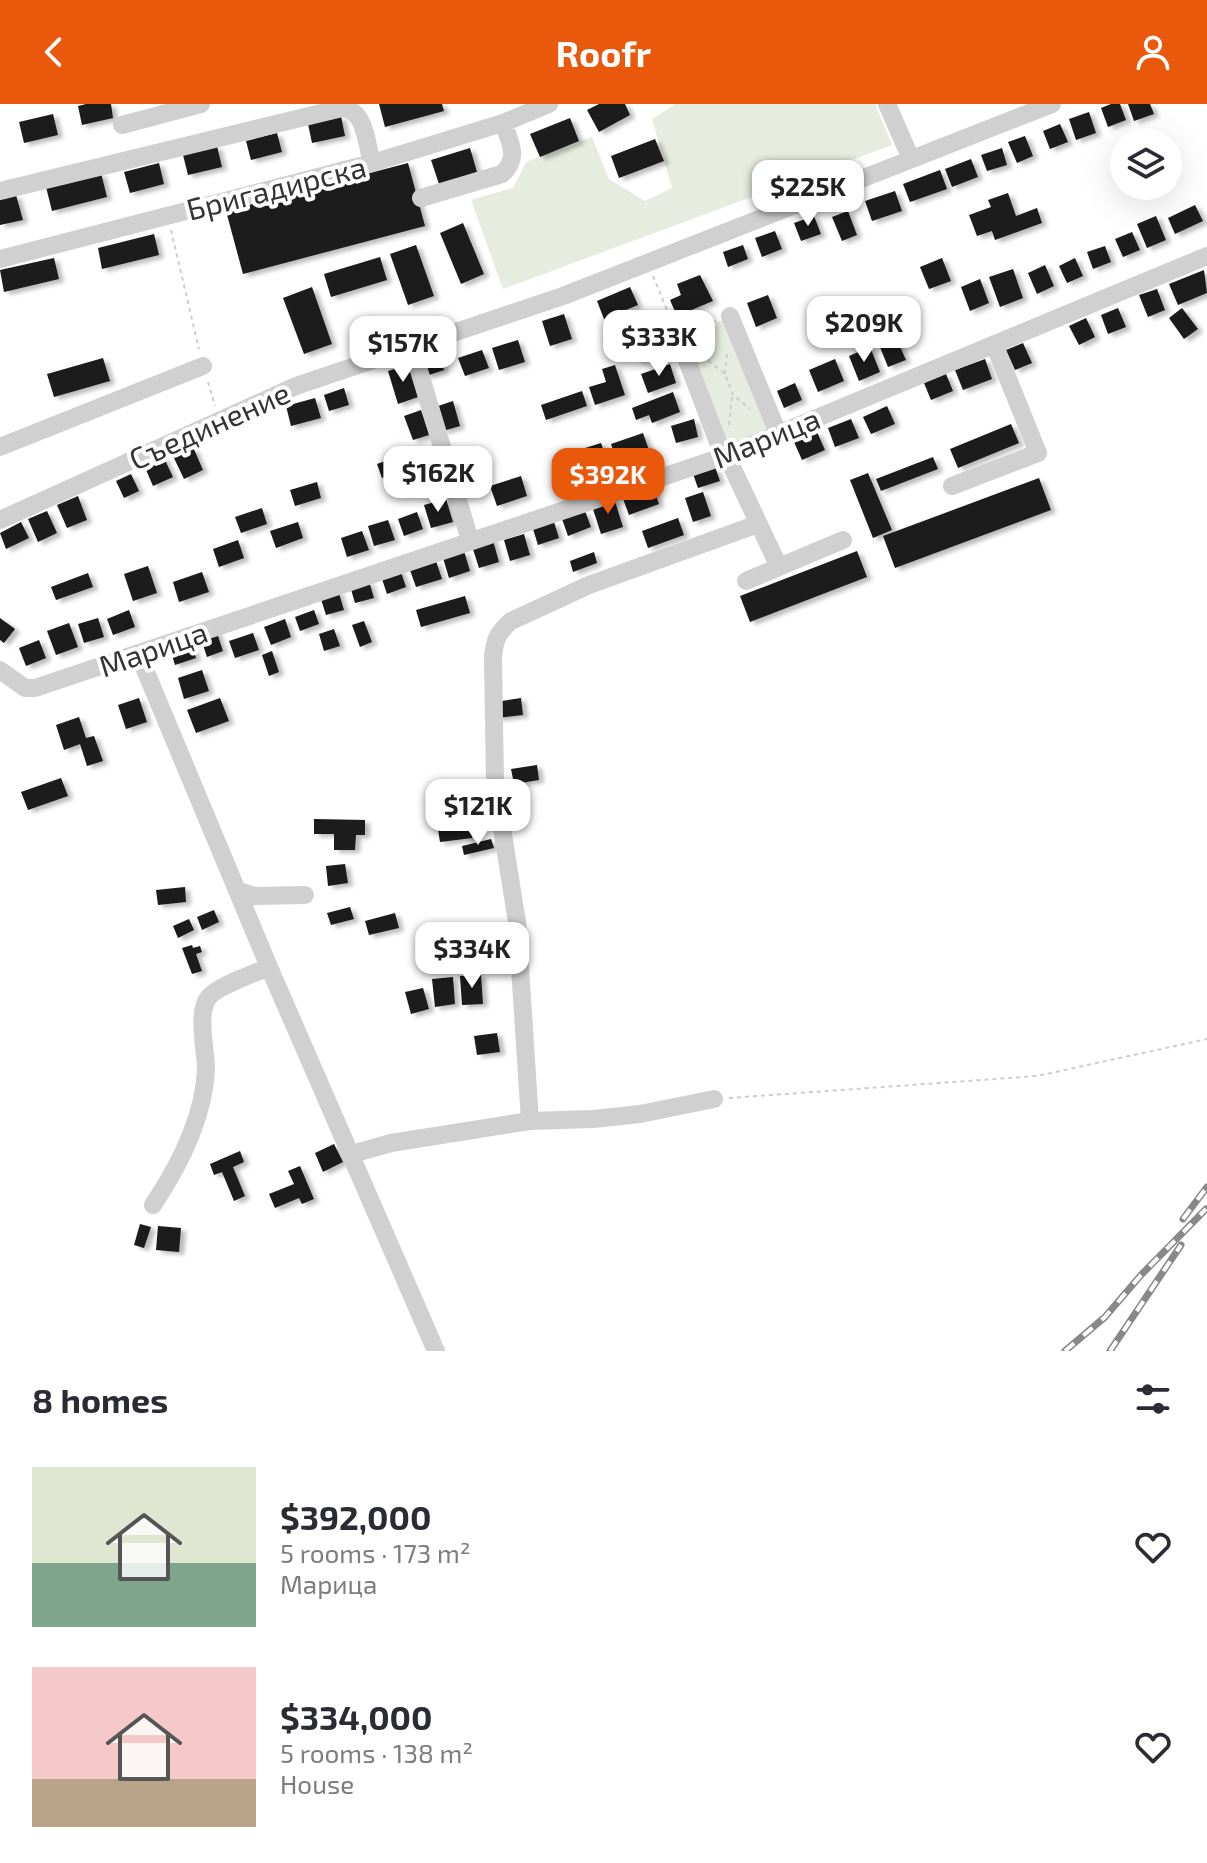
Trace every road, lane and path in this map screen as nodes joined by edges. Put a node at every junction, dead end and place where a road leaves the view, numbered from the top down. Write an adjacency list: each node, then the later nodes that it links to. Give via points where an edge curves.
1 (201, 104): 6 (street)
2 (549, 104): 5 (street, Бригадирска)
3 (887, 104): 7 (street)
4 (1052, 104): 7 (street, Съединение)
5 (503, 123): 8 (street, Бригадирска); 10 (street, via 513,157 502,174)
6 (122, 125)
7 (911, 159): 14 (street, Съединение)
8 (372, 163): 9 (street, via 359,114 342,108); 11 (street, Бригадирска)
9 (0, 191)
10 (421, 198)
11 (167, 214): 13 (street, Бригадирска); 20 (path)
12 (1207, 256): 17 (street, Марица)
13 (0, 259)
14 (647, 264): 16 (path); 18 (street, Съединение)
15 (730, 316): 16 (path); 23 (street)
16 (678, 337): 25 (street)
17 (994, 344): 23 (street, Марица); 26 (street, via 1038,453)
18 (412, 347): 22 (street, Съединение, via 296,386); 29 (street)
19 (702, 356): 21 (path, via 725,374 733,395)
20 (203, 366): 22 (path); 24 (street)
21 (755, 414)
22 (219, 419): 27 (street, Съединение)
23 (778, 433): 25 (street, Марица)
24 (0, 447)
25 (725, 456): 28 (street); 29 (street, Марица)
26 (952, 486)
27 (0, 520)
28 (758, 524): 31 (street); 40 (street, via 589,585 511,621 495,639 495,784 517,922)
29 (470, 540): 33 (street, Марица)
30 (843, 540): 31 (street)
31 (779, 567): 32 (street)
32 (746, 581)
33 (138, 653): 34 (street, Марица, via 35,688 25,688); 35 (street)
34 (0, 670)
35 (238, 891): 36 (street); 37 (street)
36 (305, 895)
37 (269, 967): 41 (street); 42 (street, via 209,997 202,1011 206,1071 198,1109 175,1172)
38 (1207, 1039): 39 (path, via 1037,1076)
39 (714, 1099): 40 (street, via 640,1114)
40 (530, 1121): 41 (street)
41 (352, 1154): 43 (street)
42 (153, 1205)
43 (436, 1351)

